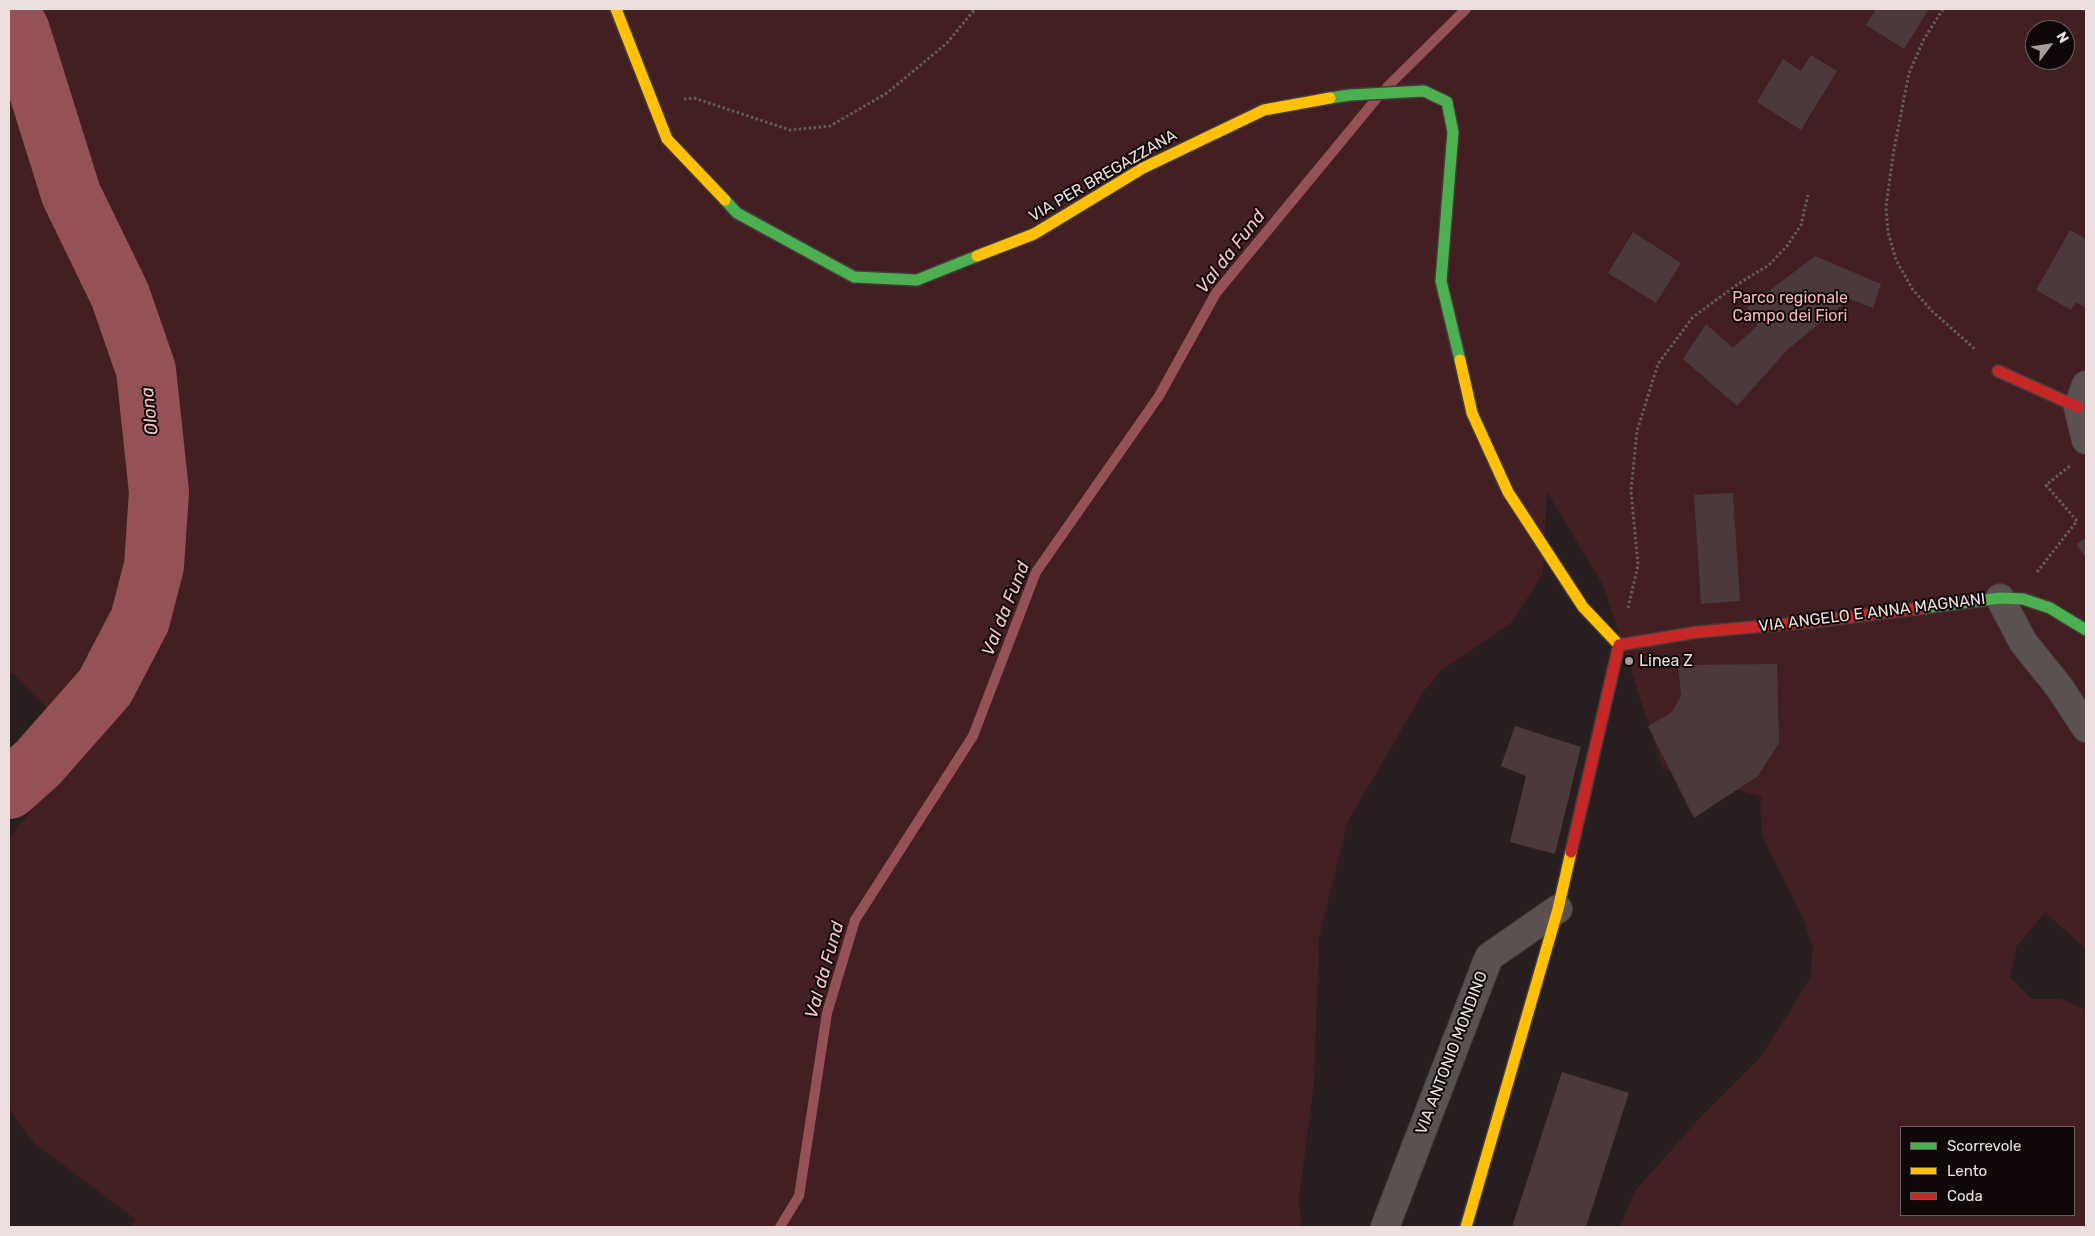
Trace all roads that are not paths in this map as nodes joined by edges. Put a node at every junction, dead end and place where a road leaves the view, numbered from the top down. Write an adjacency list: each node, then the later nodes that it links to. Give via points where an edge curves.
1 (616, 9): 7 (street, VIA PER BREGAZZANA, via 667,139 737,213 854,277 917,280 1034,234 1144,168 1264,110 1350,95 1424,91 1448,102 1453,132 1441,281 1472,413 1508,492 1583,607)
2 (1998, 371): 3 (street)
3 (2082, 396): 4 (street)
4 (2086, 440)
5 (2012, 598): 6 (street, via 2050,608); 7 (street, VIA ANGELO E ANNA MAGNANI, via 1698,632); 8 (street, VIA ANGELO E ANNA MAGNANI, via 2022,642 2060,688)
6 (2086, 630)
7 (1619, 645): 9 (street)
8 (2086, 728)
9 (1558, 908): 10 (street, VIA ANTONIO MONDINO, via 1489,957); 11 (street)
10 (1385, 1227)
11 (1466, 1227)

